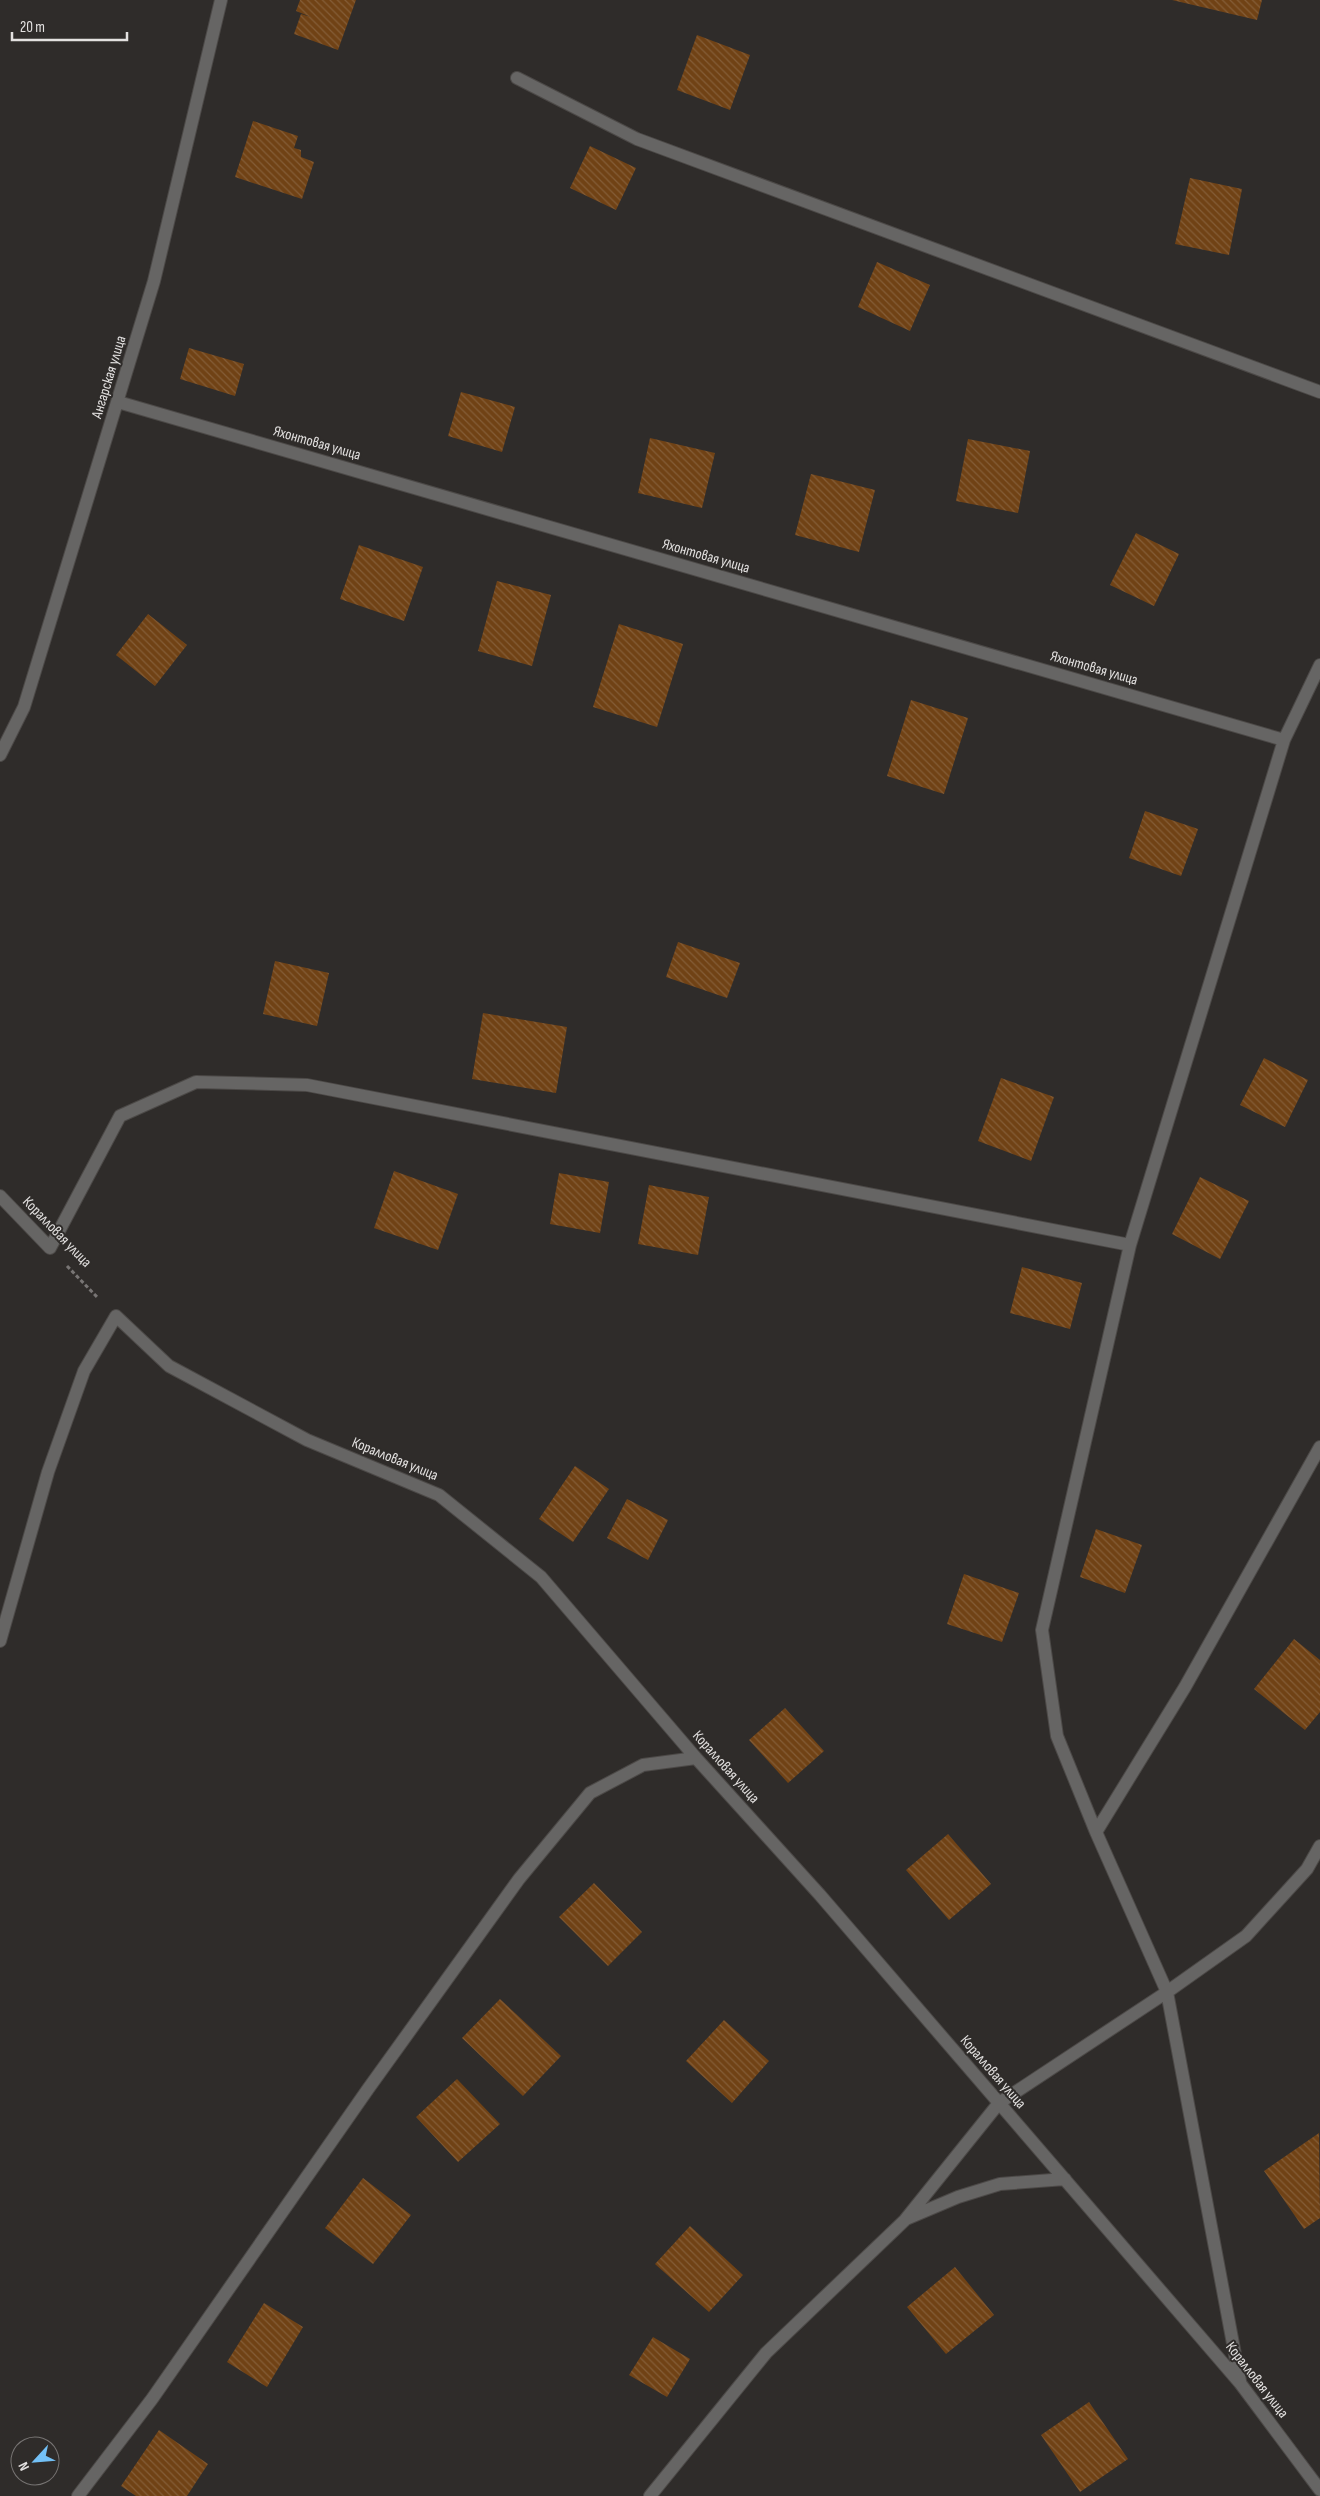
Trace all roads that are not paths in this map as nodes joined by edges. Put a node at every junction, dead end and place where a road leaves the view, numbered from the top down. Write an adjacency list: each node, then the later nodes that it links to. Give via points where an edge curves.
1 (221, 0): 4 (street, Ангарская улица, via 154,281)
2 (517, 78): 3 (street, via 637,139)
3 (1320, 392)
4 (118, 402): 6 (street, Яхонтовая улица); 7 (street, Ангарская улица, via 24,707)
5 (1320, 665): 6 (street)
6 (1284, 740): 9 (street)
7 (0, 755)
8 (0, 1196): 9 (street, Коралловая улица, via 50,1248 120,1116 196,1082 307,1085)
9 (1130, 1244): 13 (street, via 1042,1630 1057,1736)
10 (1320, 1447): 13 (street, via 1185,1687)
11 (0, 1641): 12 (street, Коралловая улица, via 48,1472 84,1371 116,1316 169,1366 307,1440 439,1495 541,1577)
12 (696, 1758): 16 (street, Коралловая улица); 21 (street, via 643,1765 590,1793 584,1800 519,1879 362,2097 152,2399)
13 (1096, 1832): 15 (street)
14 (1320, 1846): 15 (street, via 1307,1868 1246,1936)
15 (1167, 1992): 16 (street); 19 (street)
16 (999, 2103): 17 (street, Коралловая улица); 18 (street)
17 (1064, 2179): 18 (street, via 1000,2184 958,2197); 19 (street, Коралловая улица)
18 (905, 2220): 22 (street, via 766,2354)
19 (1240, 2383): 20 (street, Коралловая улица)
20 (1320, 2490)
21 (78, 2496)
22 (650, 2496)

